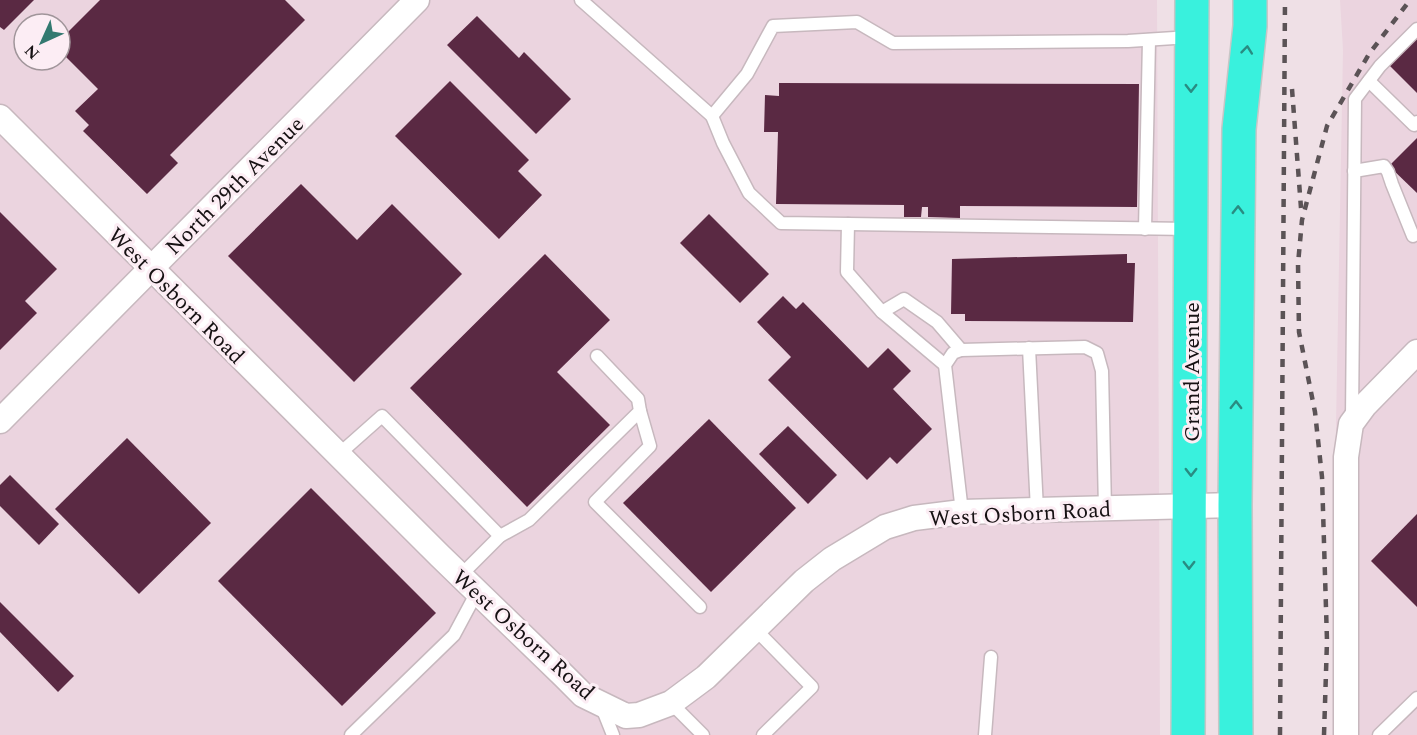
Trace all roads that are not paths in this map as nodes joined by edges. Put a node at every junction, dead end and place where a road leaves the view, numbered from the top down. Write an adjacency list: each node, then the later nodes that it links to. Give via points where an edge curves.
1 (417, 0): 16 (street, North 29th Avenue)
2 (581, 0): 8 (lane)
3 (1250, 0): 27 (highway, Grand Avenue, one-way to 3, via 1239,129)
4 (1192, 15): 6 (lane); 14 (highway, Grand Avenue, one-way to 14)
5 (1417, 29): 7 (lane)
6 (1149, 40): 8 (lane, via 893,43 857,22 773,26 747,74); 13 (lane)
7 (1369, 81): 10 (lane, via 1414,125); 11 (lane, via 1355,99)
8 (712, 116): 12 (lane, via 749,193 782,223)
9 (0, 117): 16 (street, West Osborn Road)
10 (1417, 122)
11 (1354, 171): 15 (lane, via 1384,166); 25 (lane)
12 (848, 224): 13 (lane); 17 (lane, via 847,272)
13 (1145, 229): 14 (lane)
14 (1192, 229): 28 (highway, Grand Avenue, one-way to 28)
15 (1416, 235)
16 (152, 269): 24 (street, North 29th Avenue); 26 (street, West Osborn Road)
17 (882, 312): 19 (lane, via 903,299 937,322); 22 (lane)
18 (1029, 348): 19 (lane); 29 (lane, via 1085,347 1097,353 1102,371); 30 (lane)
19 (961, 350): 22 (lane, via 953,353)
20 (597, 356): 23 (lane, via 638,399)
21 (1415, 357): 25 (street, via 1365,405)
22 (945, 365): 31 (lane)
23 (640, 411): 32 (lane, via 529,520); 34 (lane, via 650,446 595,502)
24 (0, 421)
25 (1352, 424): 47 (street, via 1346,457)
26 (338, 455): 32 (lane, via 382,416); 33 (street, West Osborn Road)
27 (1235, 505): 28 (street, West Osborn Road); 46 (highway, Grand Avenue)
28 (1190, 507): 29 (street, West Osborn Road); 45 (highway, Grand Avenue, one-way to 45)
29 (1105, 508): 30 (street, West Osborn Road)
30 (1037, 510): 31 (street, West Osborn Road)
31 (962, 512): 35 (street, West Osborn Road, via 914,518 866,538 832,559)
32 (500, 536): 33 (lane)
33 (468, 584): 39 (street, West Osborn Road, via 583,695); 40 (lane, via 454,635)
34 (700, 607)
35 (755, 629): 38 (street, West Osborn Road, via 706,677); 43 (lane, via 812,687)
36 (991, 657): 44 (lane)
37 (1417, 698): 48 (lane)
38 (671, 703): 39 (street, West Osborn Road, via 626,716); 42 (lane)
39 (600, 704): 41 (lane)
40 (351, 735)
41 (613, 735)
42 (702, 735)
43 (763, 735)
44 (985, 735)
45 (1188, 735)
46 (1236, 735)
47 (1346, 735)
48 (1379, 735)

